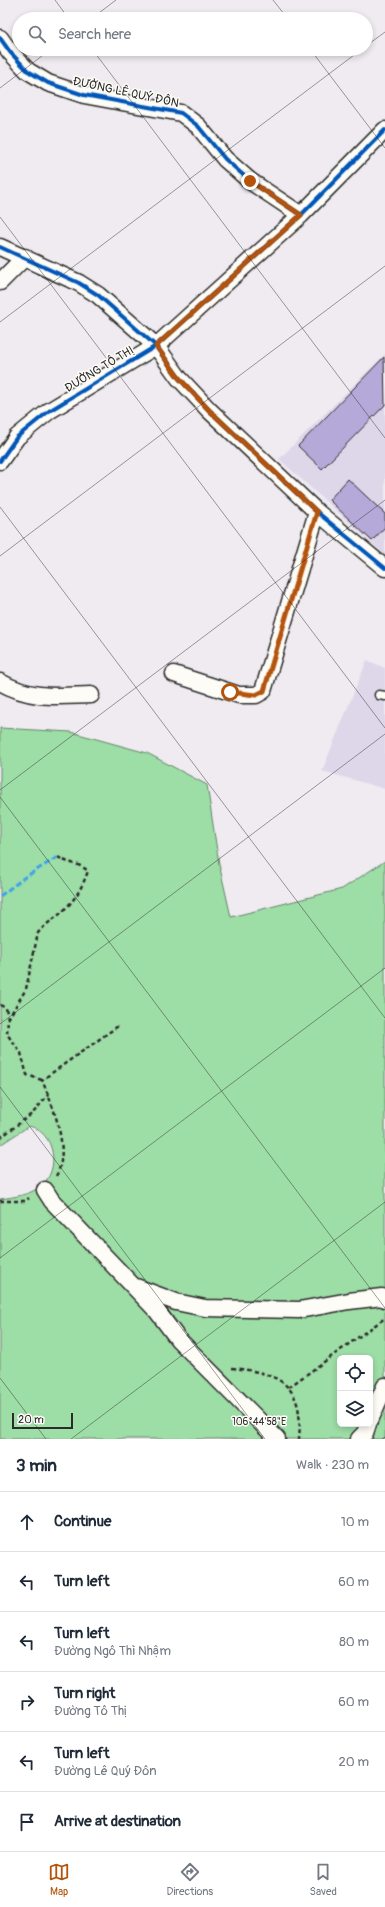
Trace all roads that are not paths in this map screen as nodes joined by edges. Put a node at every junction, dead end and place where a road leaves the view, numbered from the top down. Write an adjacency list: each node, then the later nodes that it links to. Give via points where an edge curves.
1 (0, 38): 2 (street, ĐƯỜNG LÊ QUÝ ĐÔN)
2 (12, 54)
3 (14, 56): 5 (street, ĐƯỜNG LÊ QUÝ ĐÔN, via 28,71 48,83 84,95 181,114 198,126 225,159 250,181)
4 (385, 130): 5 (street, ĐƯỜNG TÔ THỊ)
5 (301, 215): 9 (street, ĐƯỜNG TÔ THỊ)
6 (0, 247): 7 (street)
7 (25, 257): 8 (street); 9 (street, via 79,282 98,295)
8 (0, 282)
9 (156, 346): 10 (street, ĐƯỜNG TÔ THỊ, via 49,411 18,437); 11 (street, via 179,378 209,410)
10 (0, 461)
11 (317, 512): 12 (street); 13 (street, via 264,691 256,695 240,695)
12 (385, 568)
13 (174, 674)
14 (0, 682): 15 (street, via 28,695)
15 (91, 695)
16 (45, 1190): 17 (street)
17 (133, 1285): 18 (street, via 176,1302 205,1308 299,1310 349,1301 382,1297); 22 (street, via 178,1339)
18 (385, 1299)
19 (385, 1386): 20 (street)
20 (373, 1413)
21 (367, 1427): 23 (street)
22 (277, 1439)
23 (358, 1439)

